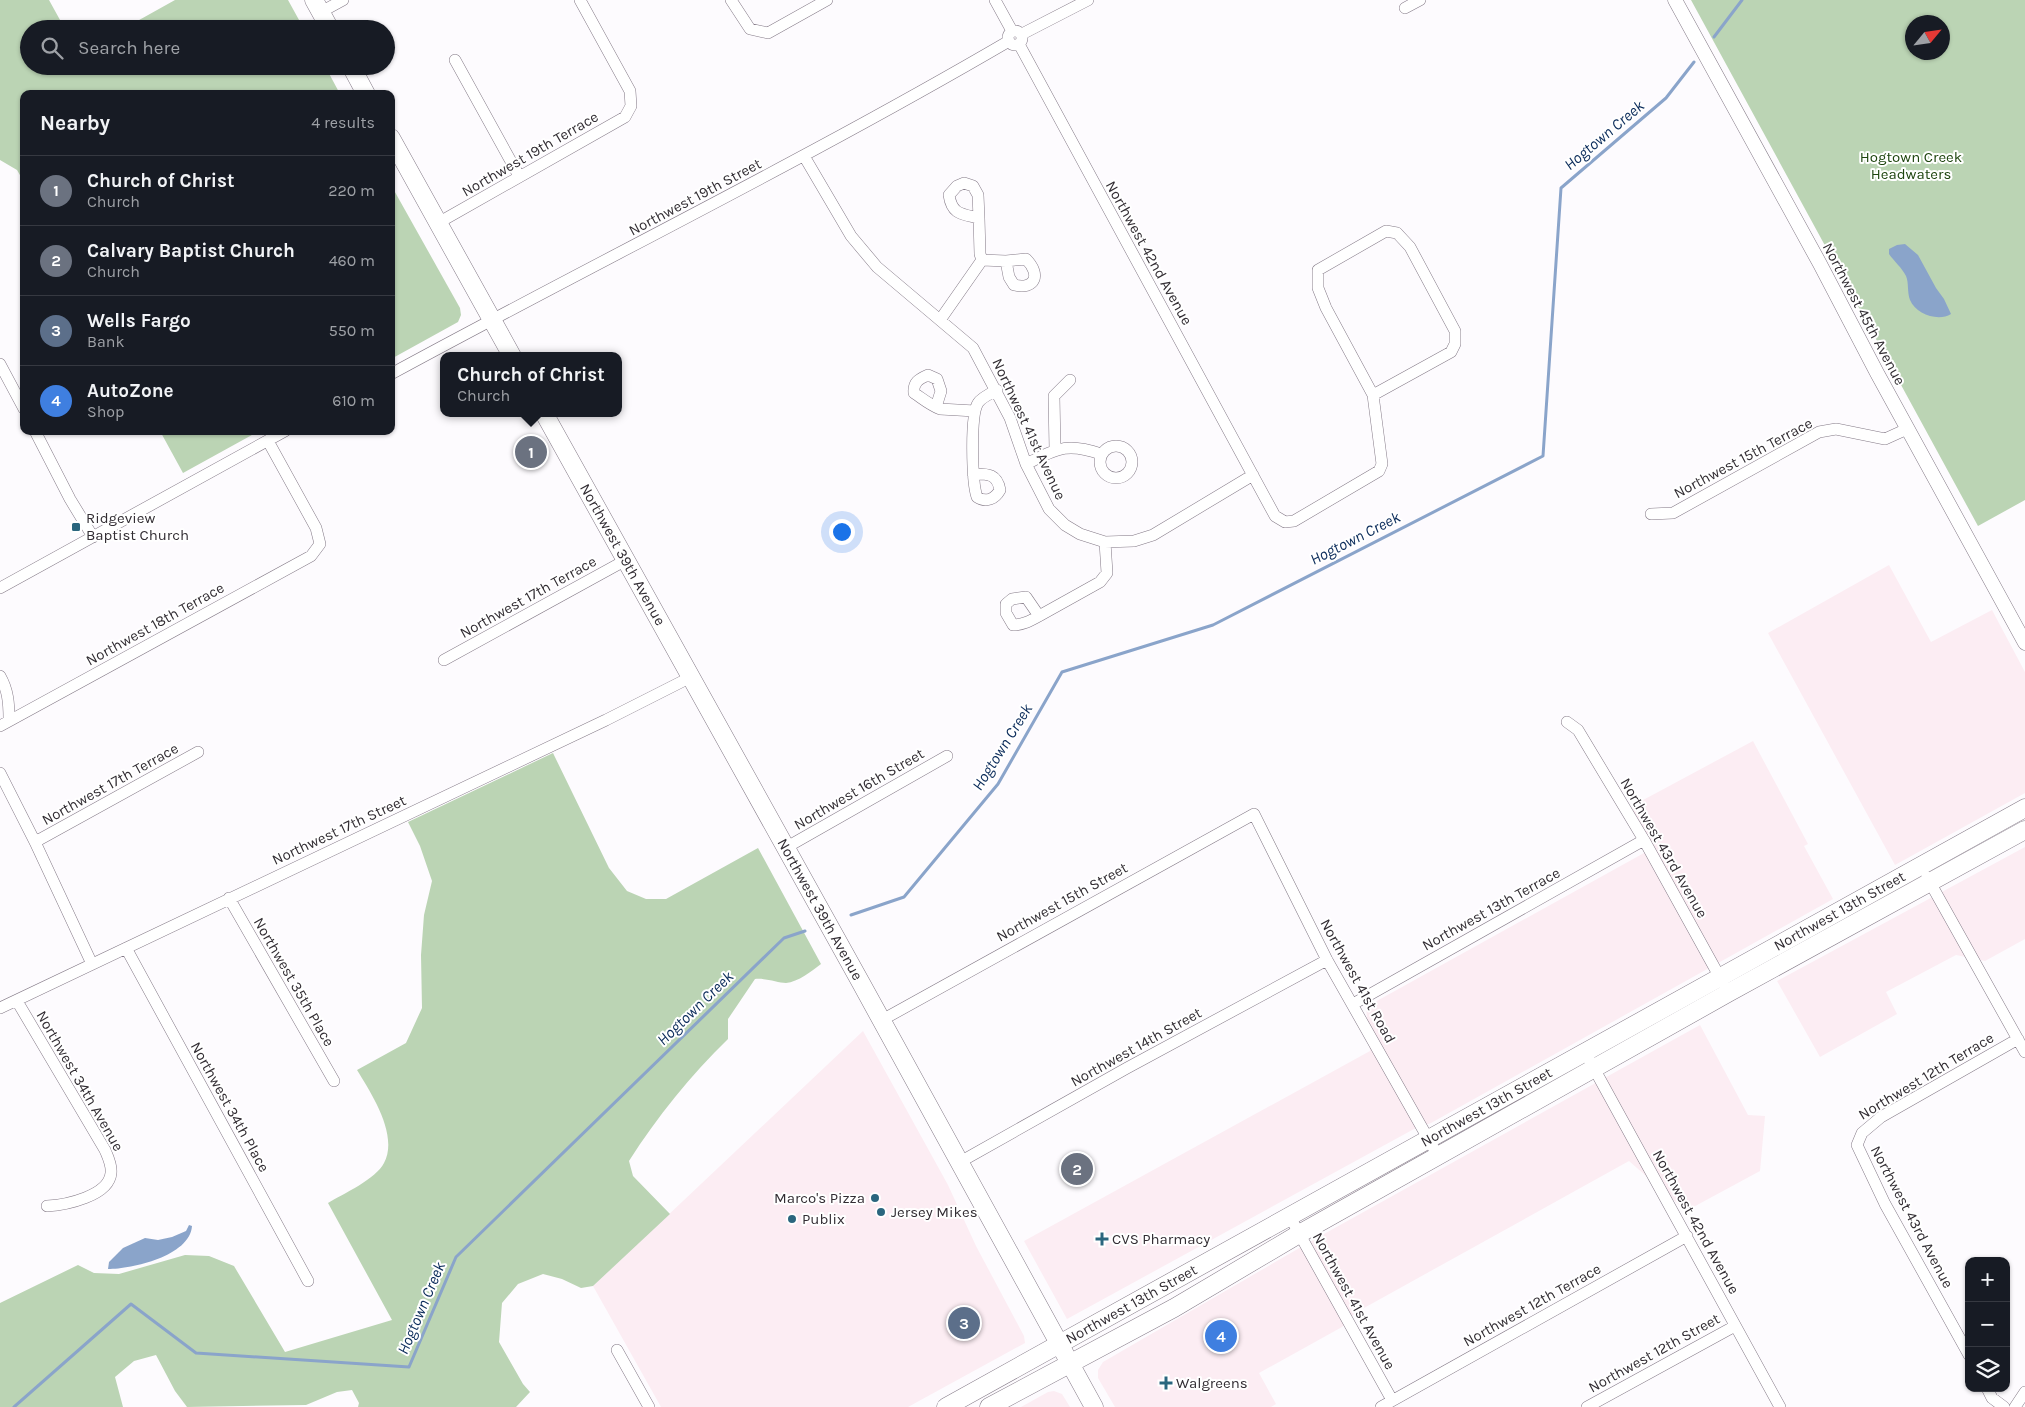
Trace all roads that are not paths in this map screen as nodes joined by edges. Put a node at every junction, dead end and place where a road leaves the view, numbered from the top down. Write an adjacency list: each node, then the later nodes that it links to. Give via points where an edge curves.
1 (343, 0): 9 (street)
2 (580, 0): 18 (street, Northwest 19th Terrace, via 630,91 631,106 625,117)
3 (730, 0): 4 (street, via 750,29 768,33)
4 (827, 0)
5 (995, 0): 12 (street, Northwest 42nd Avenue)
6 (1088, 0): 12 (street, Northwest 19th Street)
7 (1420, 0): 10 (street)
8 (1675, 0): 35 (street, Northwest 45th Avenue)
9 (317, 6): 11 (main road)
10 (1405, 8)
11 (325, 20)
12 (1015, 38): 17 (street, Northwest 19th Street); 43 (street, Northwest 42nd Avenue)
13 (455, 60): 18 (street)
14 (356, 75): 15 (main road)
15 (364, 90)
16 (395, 145): 20 (main road)
17 (804, 156): 23 (street, Northwest 19th Street); 24 (street, Northwest 41st Avenue, via 851,236 877,267)
18 (519, 176): 20 (street, Northwest 19th Terrace)
19 (979, 218): 21 (street)
20 (438, 223): 23 (main road)
21 (982, 260): 22 (street); 24 (street)
22 (1006, 261)
23 (492, 319): 25 (main road); 27 (street, Northwest 19th Street)
24 (940, 320): 29 (street, Northwest 41st Avenue, via 973,348)
25 (510, 352)
26 (0, 364): 31 (street)
27 (395, 372)
28 (1070, 380): 39 (street, via 1054,396)
29 (997, 390): 33 (street, via 978,403); 41 (street, Northwest 41st Avenue)
30 (1373, 395): 30 (street, via 1326,308 1318,288 1318,270 1386,231 1397,233 1410,247 1455,331 1455,344 1451,352); 43 (street, via 1382,464 1380,471 1294,522 1285,522 1275,516)
31 (20, 402)
32 (936, 407): 33 (street)
33 (975, 411): 42 (street)
34 (546, 417): 47 (main road, Northwest 39th Avenue)
35 (1907, 429): 44 (street, Northwest 15th Terrace, via 1886,439 1836,429 1819,432 1673,513); 50 (street, Northwest 45th Avenue)
36 (37, 435): 45 (street)
37 (277, 435): 38 (street)
38 (268, 440): 45 (street); 54 (street, Northwest 18th Terrace, via 316,528 320,544 311,556)
39 (1055, 450): 40 (street, via 1084,448); 41 (street)
40 (1101, 454)
41 (1026, 464): 46 (street, Northwest 41st Avenue, via 1049,509 1065,525)
42 (973, 474)
43 (1253, 475): 46 (street, Northwest 41st Avenue, via 1153,536 1134,541)
44 (1651, 514)
45 (93, 536): 48 (street)
46 (1105, 542): 49 (street, via 1107,573 1100,582)
47 (626, 560): 51 (street, Northwest 17th Terrace); 53 (main road, Northwest 39th Avenue)
48 (0, 588)
49 (1039, 616)
50 (2025, 643)
51 (444, 660)
52 (0, 676): 54 (street, via 7,688 9,703)
53 (691, 677): 64 (main road, Northwest 39th Avenue); 67 (street, Northwest 17th Street)
54 (4, 722)
55 (1568, 722): 62 (street, Northwest 43rd Avenue, via 1578,730)
56 (198, 752): 63 (street, Northwest 17th Terrace)
57 (947, 756): 64 (street, Northwest 16th Street)
58 (0, 773): 63 (street)
59 (2025, 808): 65 (main road, Northwest 13th Street)
60 (1256, 817): 69 (street, Northwest 41st Road); 76 (street, Northwest 15th Street, via 1254,814 1231,825)
61 (2025, 830): 66 (main road, Northwest 13th Street)
62 (1644, 840): 71 (street, Northwest 43rd Avenue); 74 (street, Northwest 13th Terrace)
63 (35, 842): 70 (street)
64 (786, 848): 76 (main road, Northwest 39th Avenue)
65 (1921, 866): 66 (street); 71 (main road, Northwest 13th Street)
66 (1930, 882): 72 (main road, Northwest 13th Street); 77 (street)
67 (229, 898): 68 (street, Northwest 17th Street); 81 (street, Northwest 35th Place)
68 (126, 948): 70 (street, Northwest 17th Street); 90 (street, Northwest 34th Place)
69 (1327, 960): 74 (street, Northwest 41st Road); 85 (street, Northwest 14th Street)
70 (92, 964): 73 (street, Northwest 17th Street)
71 (1719, 977): 72 (street, Northwest 43rd Avenue); 78 (main road, Northwest 13th Street)
72 (1728, 993): 80 (main road, Northwest 13th Street)
73 (17, 1000): 75 (street, Northwest 17th Street); 86 (street, Northwest 34th Avenue, via 111,1164 106,1185 75,1202)
74 (1353, 1004): 82 (street, Northwest 41st Road)
75 (0, 1008)
76 (882, 1020): 85 (main road, Northwest 39th Avenue)
77 (2018, 1038): 79 (street); 83 (street, Northwest 12th Terrace, via 1882,1117 1862,1133)
78 (1585, 1052): 80 (street, Northwest 42nd Avenue); 82 (main road, Northwest 13th Street)
79 (2025, 1052)
80 (1594, 1069): 84 (main road, Northwest 13th Street); 89 (street, Northwest 42nd Avenue)
81 (334, 1081)
82 (1428, 1139): 84 (street, Northwest 41st Road); 87 (main road, Northwest 13th Street)
83 (1857, 1145): 93 (street, Northwest 43rd Avenue, via 1885,1204)
84 (1438, 1156): 88 (main road, Northwest 13th Street)
85 (960, 1162): 92 (main road, Northwest 39th Avenue)
86 (47, 1206)
87 (1290, 1217): 88 (street, Northwest 41st Avenue); 92 (main road, Northwest 13th Street)
88 (1299, 1234): 95 (main road, Northwest 13th Street, via 1184,1303); 98 (street, Northwest 41st Avenue)
89 (1687, 1236): 91 (street, Northwest 42nd Avenue); 98 (street, Northwest 12th Terrace)
90 (308, 1281)
91 (1735, 1326): 104 (street, Northwest 12th Street); 105 (street, Northwest 42nd Avenue)
92 (1060, 1345): 95 (main road, Northwest 39th Avenue); 100 (main road, Northwest 13th Street)
93 (1965, 1348)
94 (617, 1350): 99 (street)
95 (1070, 1364): 101 (main road, Northwest 13th Street); 102 (main road, Northwest 39th Avenue)
96 (1989, 1392): 106 (street)
97 (2025, 1392): 107 (street)
98 (1392, 1400): 103 (street, Northwest 12th Terrace)
99 (649, 1407)
100 (946, 1407)
101 (989, 1407)
102 (1094, 1407)
103 (1381, 1407)
104 (1587, 1407)
105 (1780, 1407)
106 (2004, 1407)
107 (2015, 1407)

